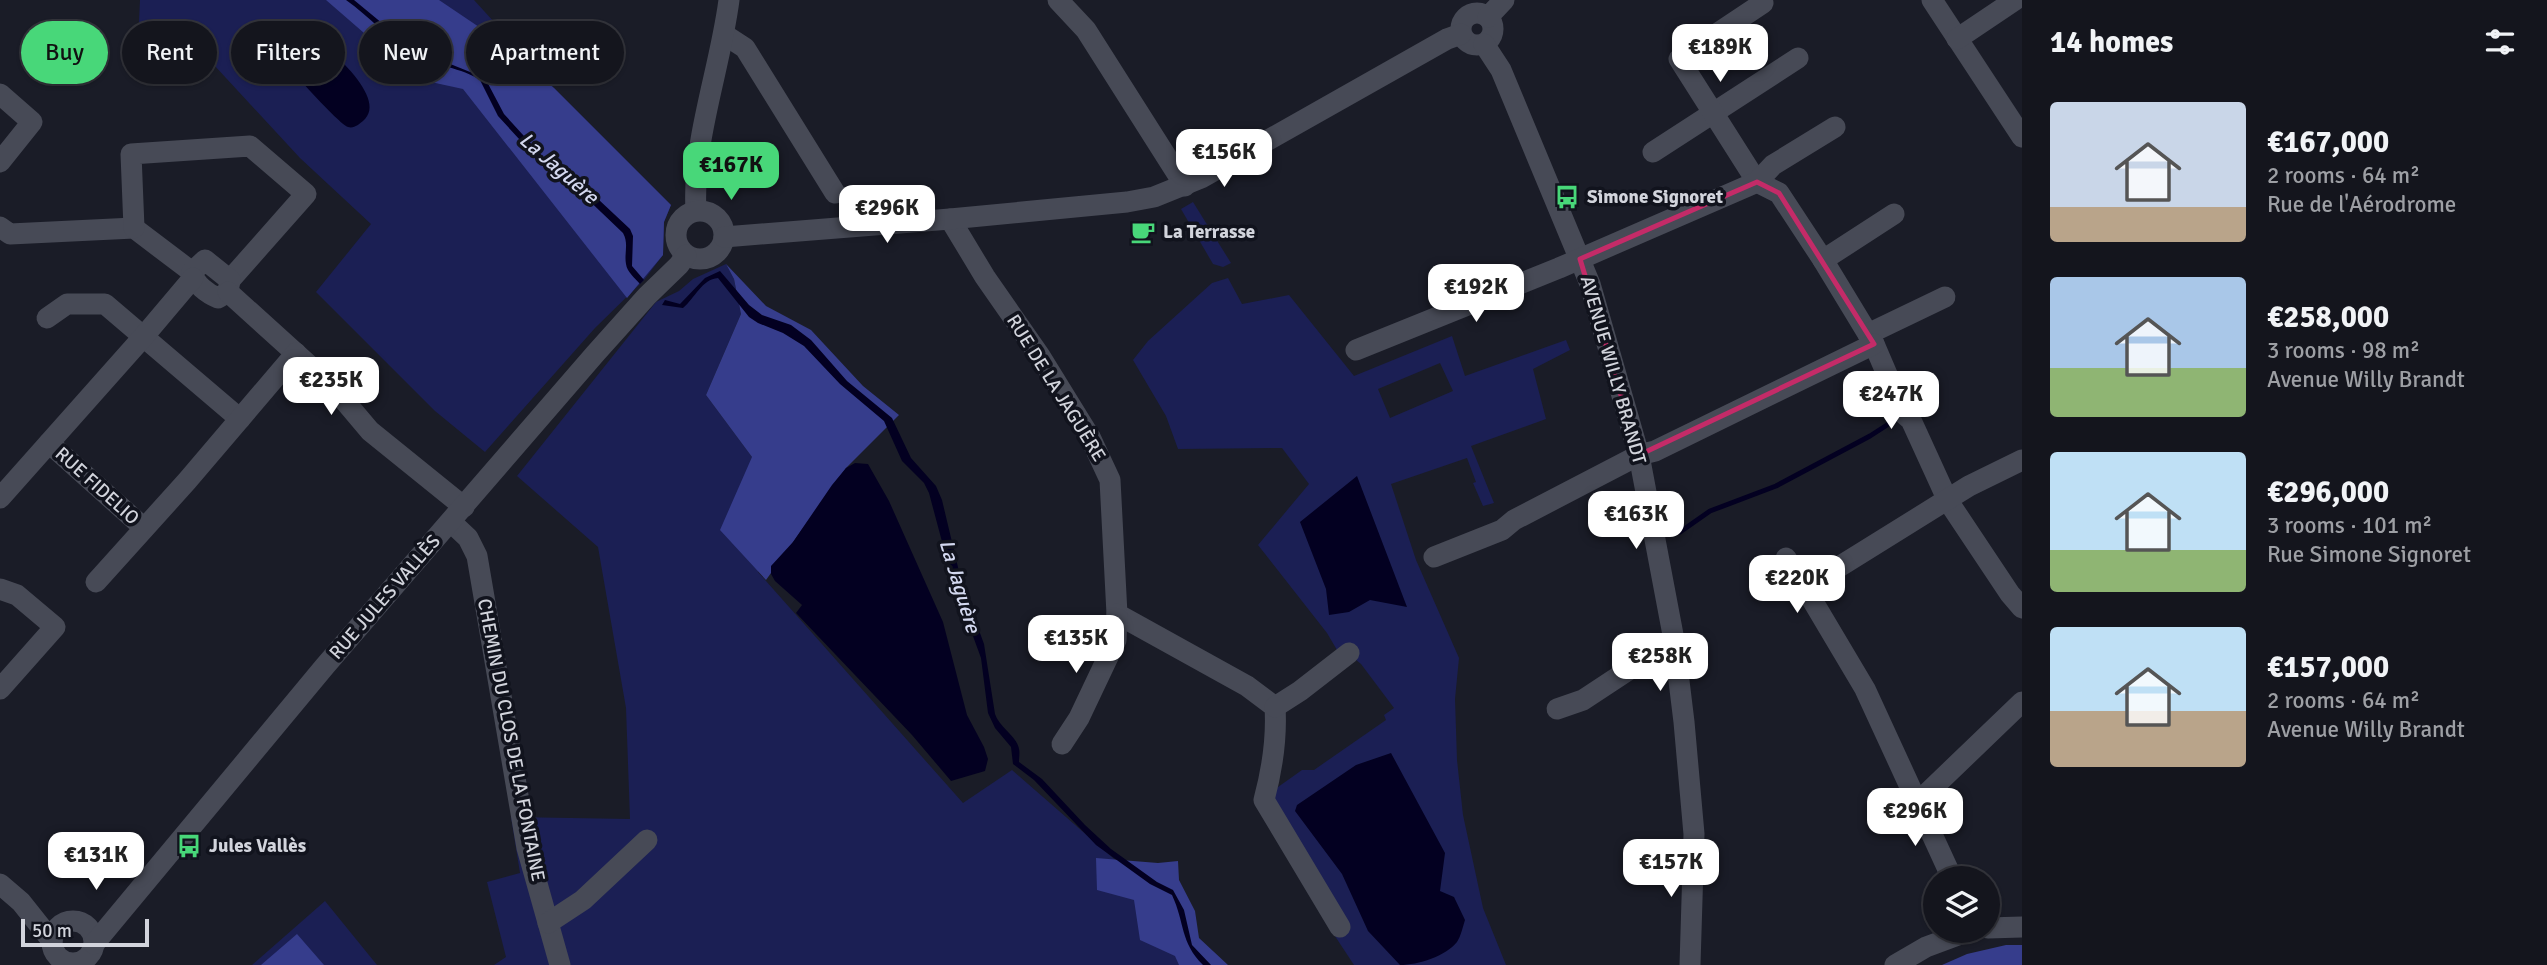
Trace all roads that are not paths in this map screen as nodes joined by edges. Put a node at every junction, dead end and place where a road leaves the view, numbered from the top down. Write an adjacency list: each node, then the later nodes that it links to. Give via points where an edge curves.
1 (729, 0): 9 (street)
2 (1058, 0): 20 (street, via 1086,30)
3 (1504, 0): 7 (street)
4 (1932, 0): 10 (street)
5 (2015, 0): 10 (street)
6 (1763, 3): 14 (street, via 1679,59)
7 (1488, 17): 8 (street, via 1477,13 1466,17); 11 (street, via 1493,31)
8 (1461, 34): 11 (street, via 1471,44); 20 (street)
9 (725, 35): 21 (street, via 745,48); 22 (street, via 705,126)
10 (1957, 39): 16 (street)
11 (1484, 44): 29 (street, AVENUE WILLY BRANDT, via 1501,70)
12 (1798, 58): 14 (street)
13 (0, 94): 18 (street, via 32,122)
14 (1713, 112): 17 (street); 19 (street)
15 (1835, 127): 19 (street, via 1773,165)
16 (2022, 137)
17 (1653, 152)
18 (0, 162)
19 (1757, 182): 29 (street); 30 (street, via 1779,193)
20 (1185, 186): 24 (street, via 1135,201)
21 (835, 193)
22 (696, 211): 27 (street, via 716,217); 28 (street, via 678,226 677,242)
23 (1894, 214): 30 (street)
24 (950, 219): 27 (street); 53 (street, RUE DE LA JAGUÈRE, via 1090,437 1110,480)
25 (0, 227): 26 (street, via 10,234)
26 (134, 228): 31 (street); 32 (street, via 131,155 250,146 306,194)
27 (724, 237): 28 (street, via 719,250 707,258)
28 (686, 255): 45 (street, RUE JULES VALLÈS)
29 (1580, 258): 37 (street); 41 (street, AVENUE WILLY BRANDT)
30 (1823, 260): 36 (street)
31 (193, 275): 32 (street, via 218,298); 35 (street)
32 (229, 286): 38 (street, CHEMIN DU CLOS DE LA FONTAINE)
33 (1945, 297): 36 (street)
34 (47, 318): 35 (street, via 67,304 105,304)
35 (144, 337): 39 (street); 40 (street)
36 (1871, 339): 41 (street, via 1655,451); 44 (street)
37 (1356, 349)
38 (296, 353): 39 (street, RUE FIDELIO); 45 (street, CHEMIN DU CLOS DE LA FONTAINE)
39 (240, 419): 46 (street, RUE FIDELIO)
40 (49, 443): 43 (street); 46 (street, RUE FIDELIO)
41 (1639, 455): 47 (street, via 1502,530); 54 (street, AVENUE WILLY BRANDT)
42 (2022, 460): 44 (street)
43 (0, 498)
44 (1948, 500): 50 (street); 52 (street)
45 (458, 515): 66 (street, RUE JULES VALLÈS, via 275,724); 68 (street, CHEMIN DU CLOS DE LA FONTAINE, via 477,556 527,848)
46 (144, 528): 49 (street, RUE FIDELIO)
47 (1434, 557)
48 (1786, 558): 50 (street)
49 (96, 582)
50 (1805, 588): 61 (street, via 1865,689)
51 (0, 589): 56 (street, via 17,595 55,627)
52 (2022, 608)
53 (1117, 614): 58 (street, via 1247,686); 60 (street, RUE DE LA JAGUÈRE, via 1116,640)
54 (1674, 640): 59 (street, via 1583,700); 76 (street, AVENUE WILLY BRANDT, via 1694,834)
55 (1349, 653): 58 (street)
56 (0, 689)
57 (2022, 702): 61 (street)
58 (1275, 707): 70 (street, via 1272,765 1264,800)
59 (1558, 709)
60 (1062, 744)
61 (1919, 801): 63 (street)
62 (647, 840): 68 (street, via 583,900)
63 (1947, 866)
64 (0, 884): 65 (street)
65 (21, 902): 67 (street); 74 (street)
66 (129, 902): 67 (street); 73 (street, RUE JULES VALLÈS)
67 (72, 921): 73 (street, via 87,925); 74 (street, via 56,929)
68 (548, 923): 75 (street, CHEMIN DU CLOS DE LA FONTAINE)
69 (2022, 927): 71 (street)
70 (1340, 928)
71 (2000, 928)
72 (1938, 943): 77 (street)
73 (94, 944): 74 (street, via 86,958)
74 (59, 957)
75 (560, 965)
76 (1690, 965)
77 (1895, 965)

